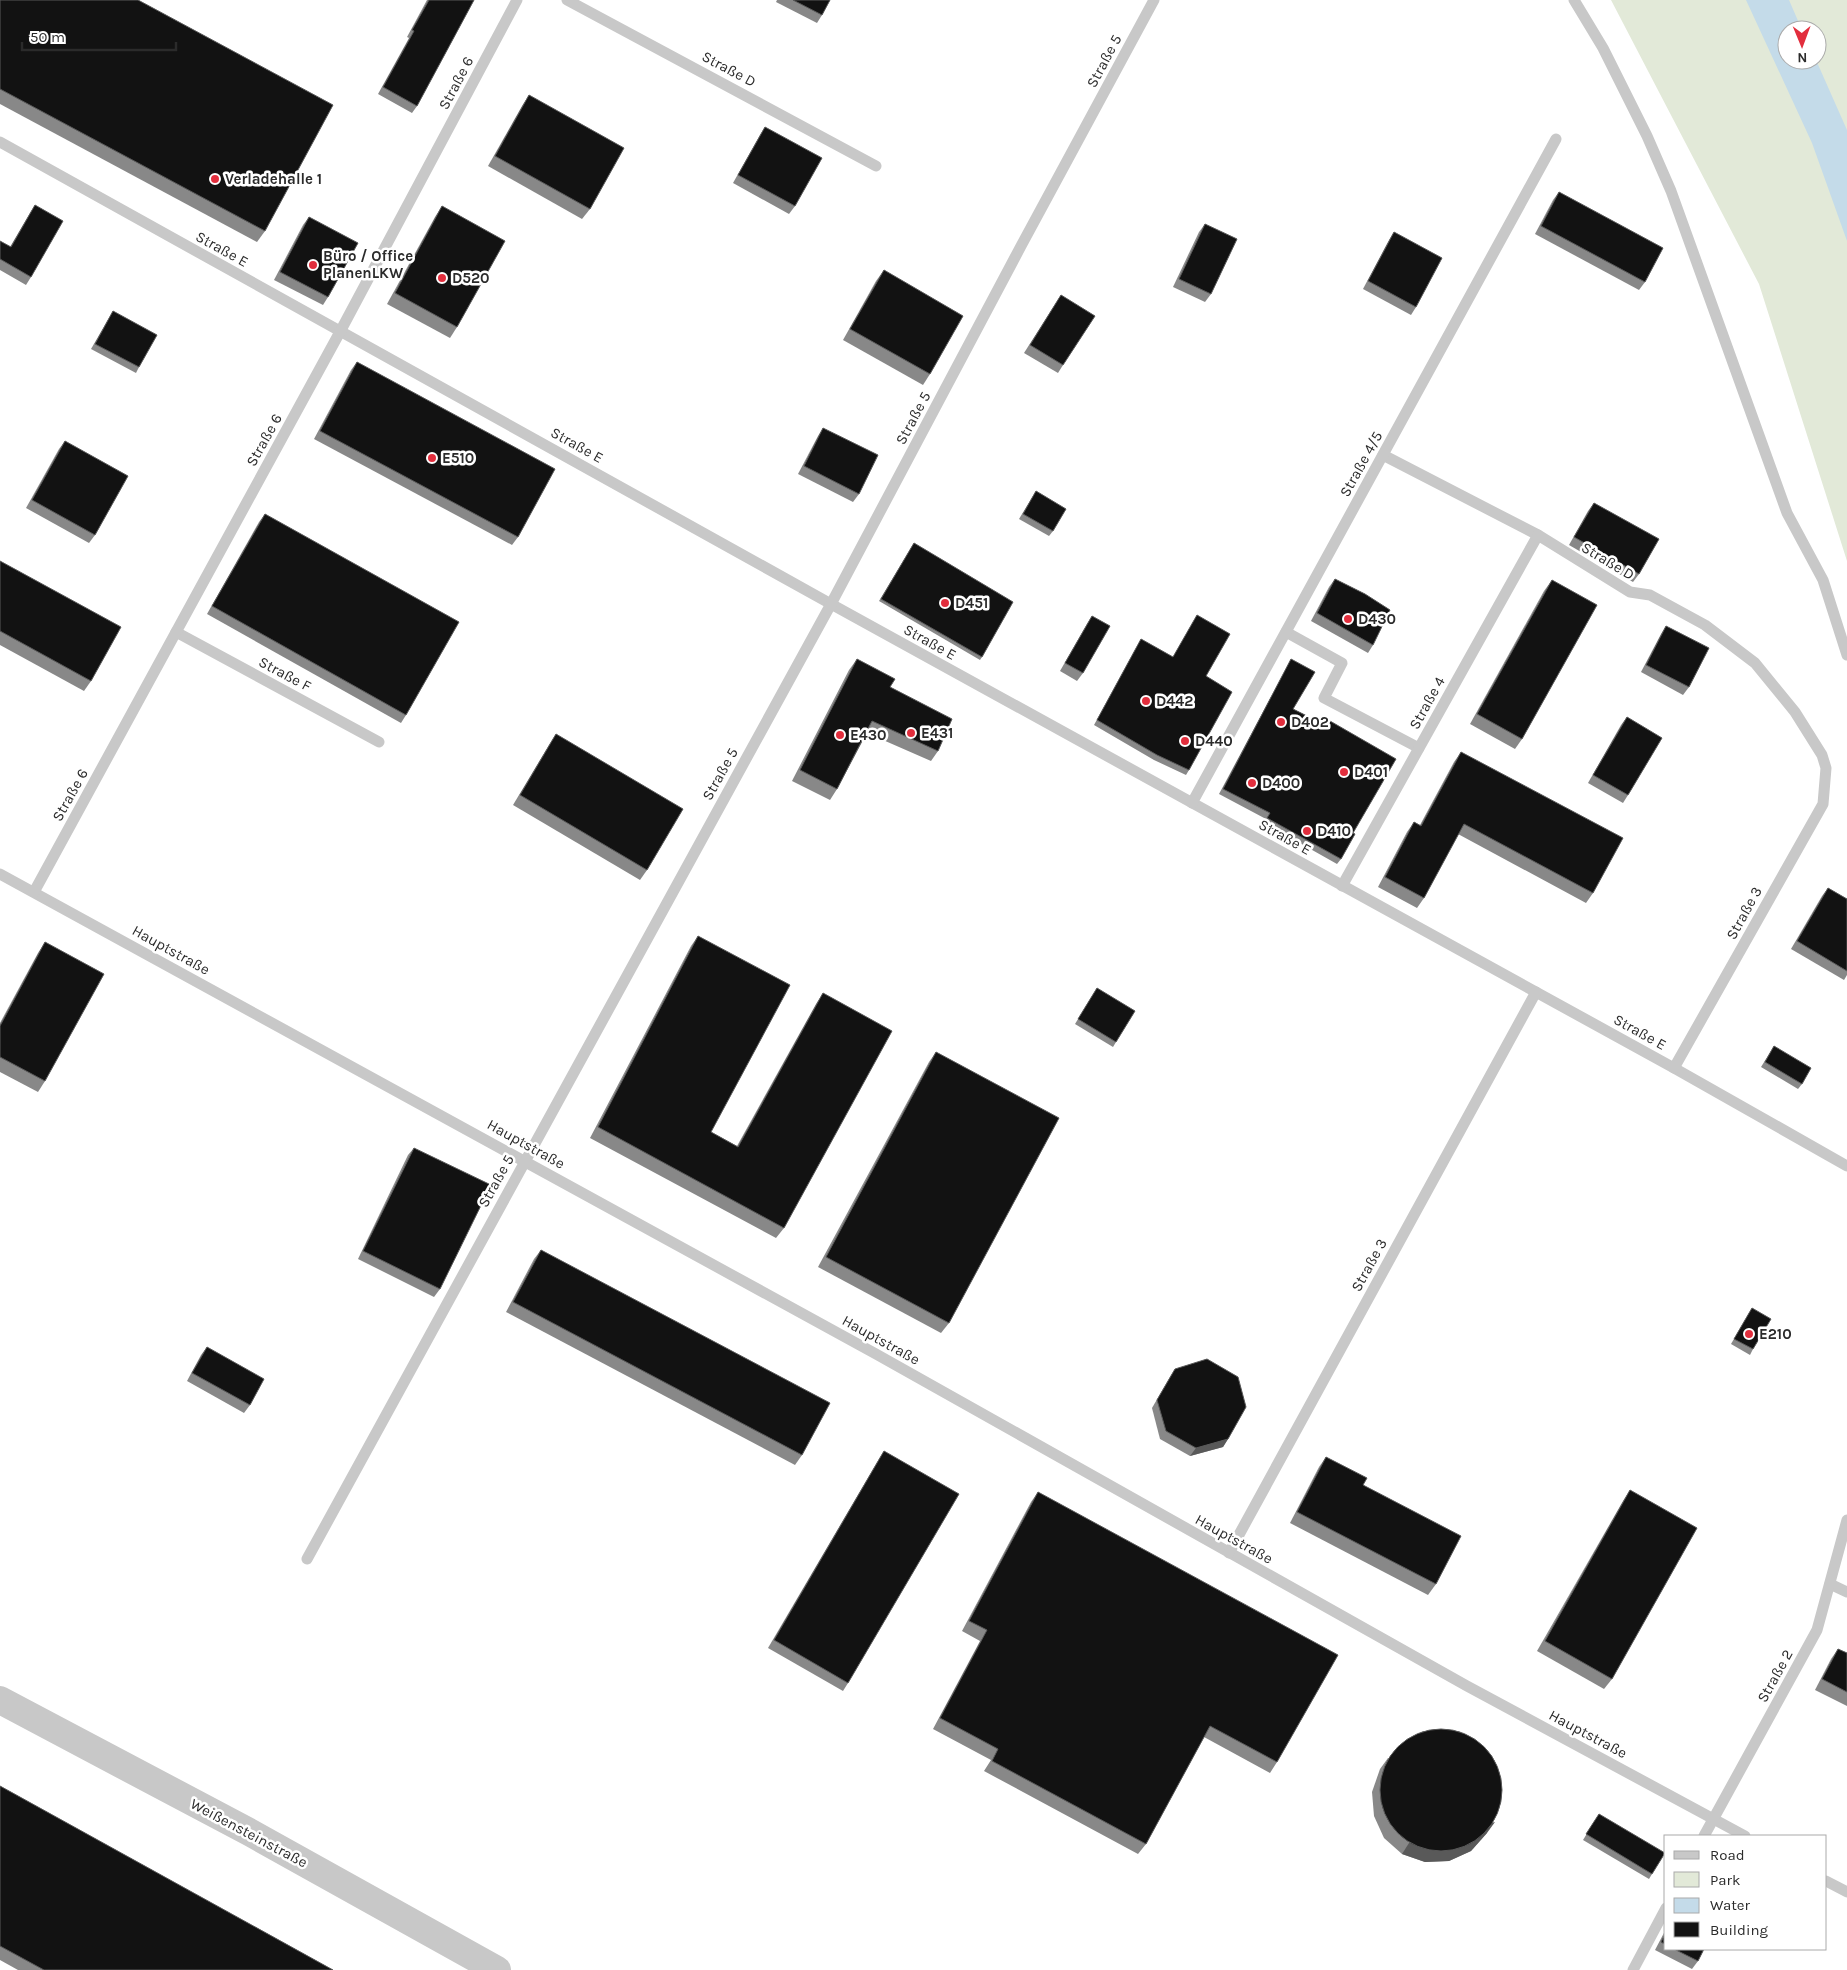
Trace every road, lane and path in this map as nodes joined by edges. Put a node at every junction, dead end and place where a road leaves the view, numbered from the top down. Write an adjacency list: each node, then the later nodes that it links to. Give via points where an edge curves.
1 (517, 0): 8 (lane, Straße 6)
2 (567, 0): 7 (lane, Straße D)
3 (1154, 0): 11 (lane, Straße 5)
4 (1574, 0): 14 (lane, via 1603,48 1671,191 1787,513 1823,580)
5 (1556, 140): 9 (lane, Straße 4/5)
6 (0, 142): 8 (lane, Straße E)
7 (876, 166)
8 (341, 330): 11 (lane, Straße E); 12 (lane, Straße 6)
9 (1383, 456): 10 (lane, Straße D); 13 (lane, Straße 4/5)
10 (1538, 535): 16 (lane, Straße 4); 17 (lane, Straße D, via 1630,592 1650,595 1704,625 1755,663 1796,712 1822,755)
11 (831, 604): 18 (lane, Straße E); 24 (lane, Straße 5)
12 (176, 632): 15 (lane, Straße F); 21 (lane, Straße 6)
13 (1286, 632): 16 (lane, via 1342,663 1324,698); 18 (lane, Straße 4/5)
14 (1847, 654)
15 (379, 742)
16 (1419, 748): 20 (lane, Straße 4)
17 (1826, 768): 23 (lane, Straße 3, via 1823,804)
18 (1192, 803): 20 (lane, Straße E)
19 (0, 874): 21 (lane, Hauptstraße)
20 (1342, 886): 22 (lane, Straße E)
21 (34, 892): 24 (lane, Hauptstraße)
22 (1536, 992): 23 (lane, Straße E); 27 (lane, Straße 3)
23 (1674, 1068): 25 (lane, Straße E)
24 (524, 1160): 27 (lane, Hauptstraße); 28 (lane, Straße 5)
25 (1847, 1166)
26 (1847, 1520): 29 (lane, Straße 2)
27 (1229, 1553): 32 (lane, Hauptstraße)
28 (307, 1559)
29 (1830, 1584): 30 (lane); 32 (lane, Straße 2, via 1817,1630)
30 (1847, 1592)
31 (0, 1700): 38 (street, Weißensteinstraße, via 251,1833)
32 (1714, 1819): 33 (lane, Straße 2); 34 (lane, Hauptstraße)
33 (1705, 1835)
34 (1743, 1835)
35 (1827, 1882): 36 (lane)
36 (1847, 1892)
37 (1664, 1912): 39 (lane)
38 (497, 1970)
39 (1633, 1970)

